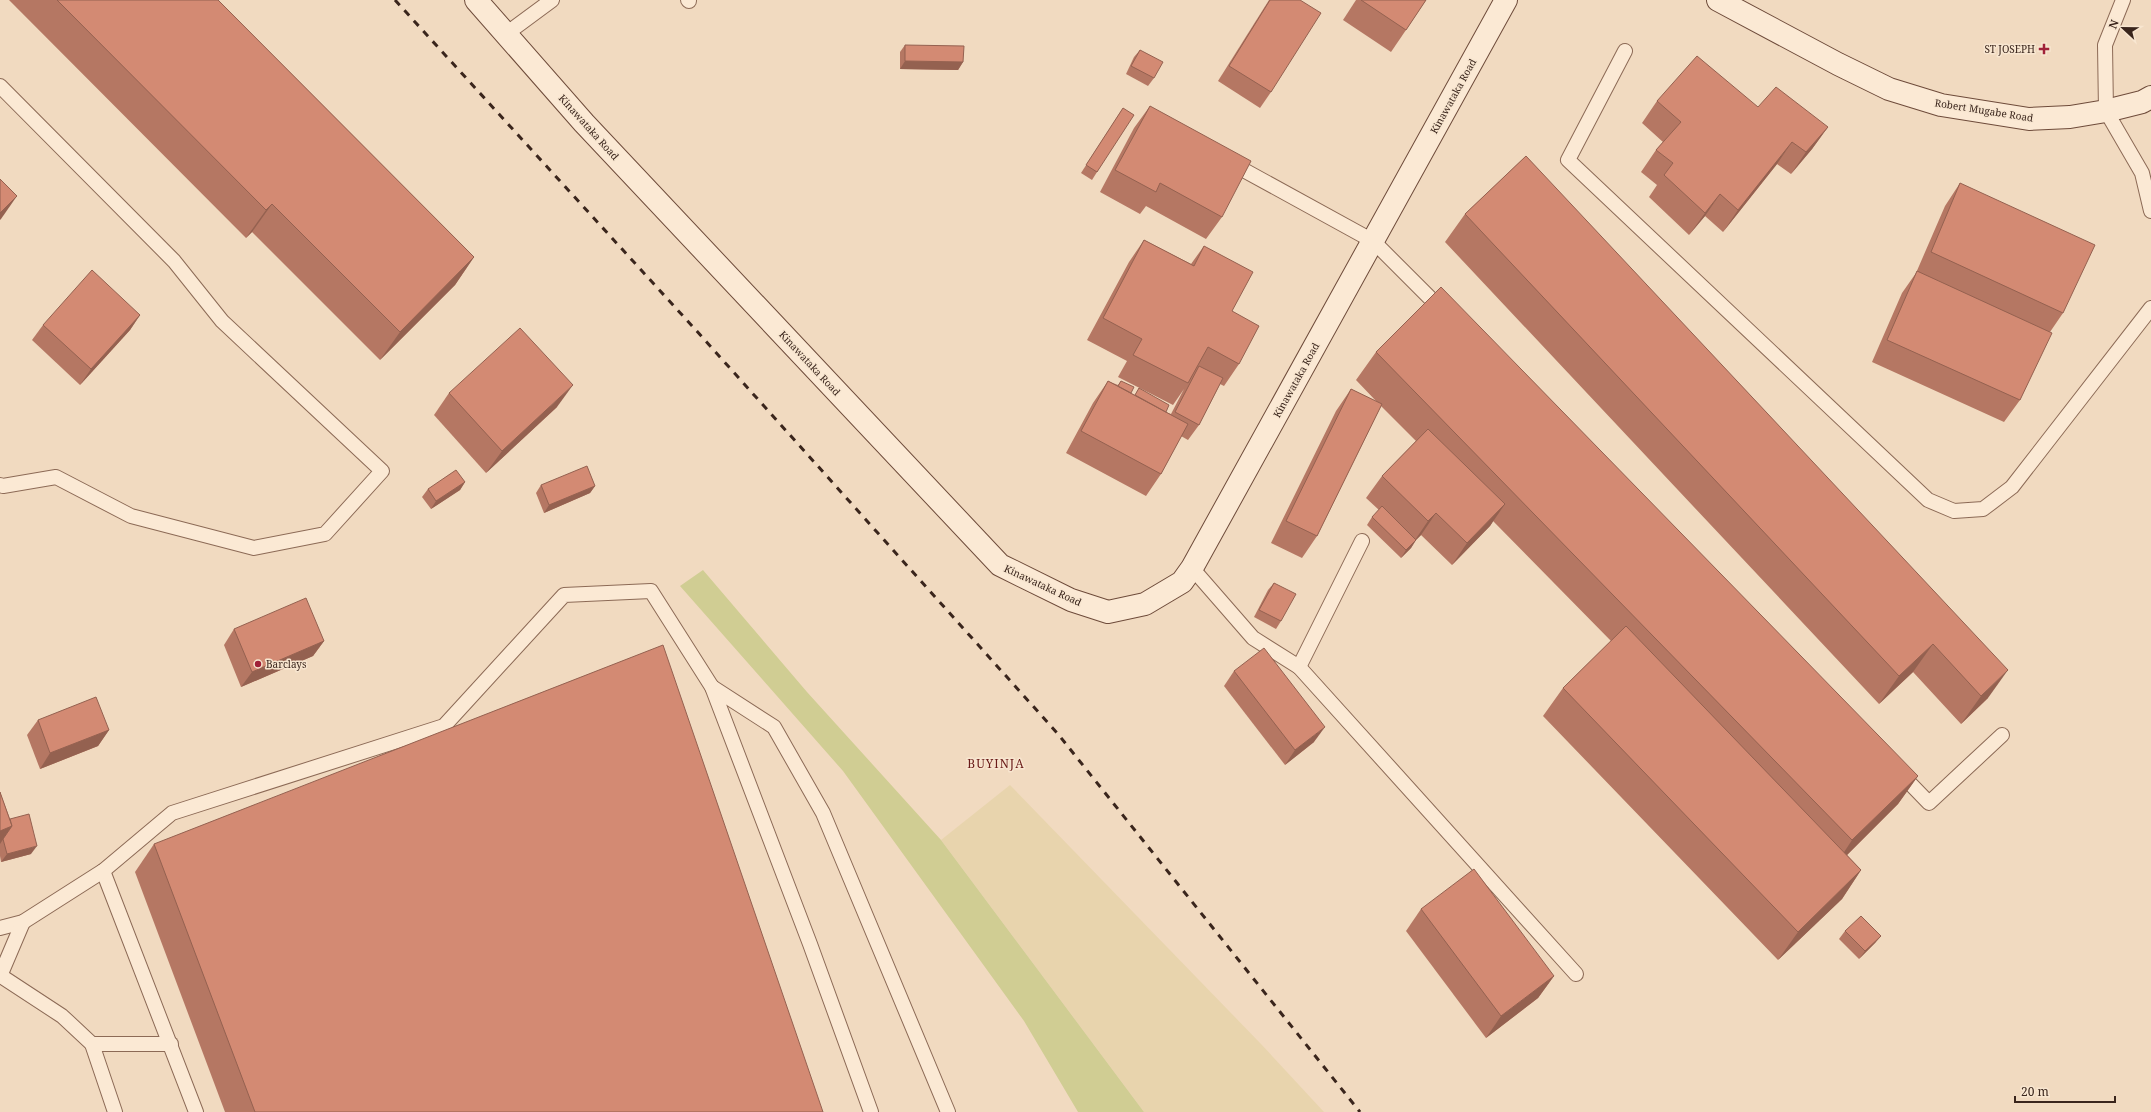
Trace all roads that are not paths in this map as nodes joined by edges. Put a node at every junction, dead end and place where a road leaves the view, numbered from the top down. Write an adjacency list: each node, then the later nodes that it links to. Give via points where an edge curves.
1 (476, 0): 6 (street, Kinawataka Road)
2 (552, 0): 6 (lane)
3 (1506, 0): 13 (street, Kinawataka Road)
4 (1718, 0): 10 (street, Robert Mugabe Road, via 1889,89 1941,105 2029,119 2070,117)
5 (2123, 0): 10 (lane, via 2105,45)
6 (506, 34): 18 (street, Kinawataka Road, via 584,123 1000,565 1071,600 1108,612 1144,604 1182,582)
7 (1625, 51): 14 (lane, via 1568,160 1928,500 1954,511 1983,509 2012,487)
8 (0, 86): 16 (lane, via 174,262 222,321 382,471 325,534 254,548 131,516 56,477)
9 (2151, 97): 10 (street, Robert Mugabe Road, via 2142,102)
10 (2106, 111): 12 (lane, via 2142,172)
11 (1217, 155): 13 (lane)
12 (2151, 211)
13 (1373, 241): 15 (lane); 18 (street, Kinawataka Road)
14 (2151, 308)
15 (1452, 320)
16 (0, 485)
17 (1362, 541): 19 (lane)
18 (1192, 568): 19 (lane, via 1253,638)
19 (1299, 667): 26 (lane)
20 (712, 687): 23 (lane, via 651,591 564,595 444,726 172,813); 32 (lane); 33 (lane, via 774,727 822,813)
21 (2002, 735): 22 (lane, via 1929,803)
22 (1890, 764)
23 (103, 872): 24 (lane); 29 (lane)
24 (23, 922): 25 (lane); 27 (lane)
25 (0, 928)
26 (1576, 974)
27 (0, 976): 28 (lane, via 62,1016)
28 (92, 1044): 29 (lane); 30 (lane)
29 (171, 1044): 31 (lane)
30 (115, 1112)
31 (196, 1112)
32 (871, 1112)
33 (948, 1112)

